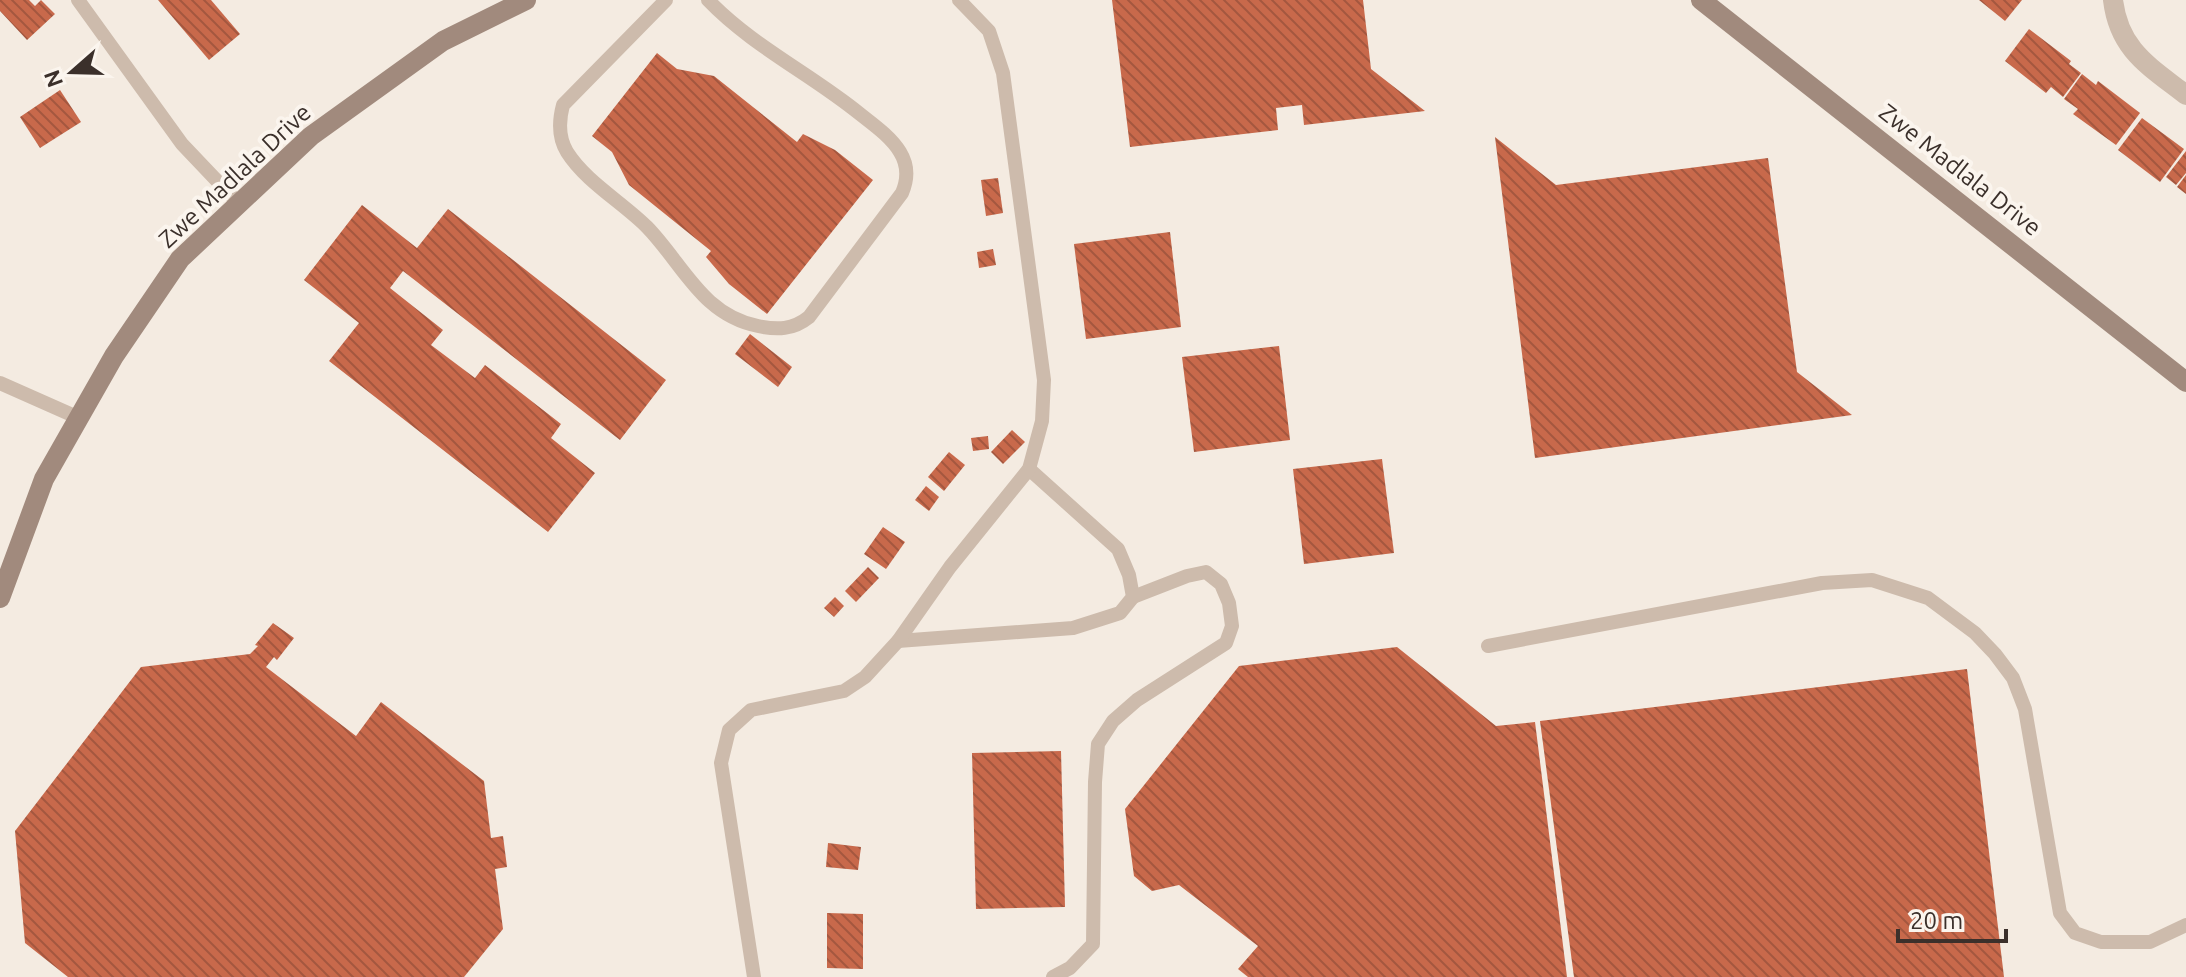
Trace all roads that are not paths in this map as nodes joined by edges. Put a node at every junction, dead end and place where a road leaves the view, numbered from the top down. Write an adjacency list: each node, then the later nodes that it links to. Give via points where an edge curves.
1 (78, 0): 9 (lane, via 182,144)
2 (526, 0): 9 (street, Zwe Madlala Drive, via 443,41 311,136)
3 (666, 0): 4 (lane, via 563,105 562,139 585,172 649,229 706,301 745,324 785,329 809,317 902,193 905,163 877,128 825,85 760,45)
4 (708, 0)
5 (959, 0): 13 (lane, via 989,31 1003,73 1044,380 1042,421)
6 (1701, 0): 10 (street, Zwe Madlala Drive)
7 (2113, 0): 8 (street, via 2116,23 2128,45)
8 (2186, 95)
9 (239, 204): 12 (street, Zwe Madlala Drive, via 180,259)
10 (2186, 382)
11 (0, 383): 12 (lane)
12 (79, 418): 15 (street, Zwe Madlala Drive, via 44,479)
13 (1029, 469): 14 (lane, via 1118,549); 16 (lane)
14 (1133, 597): 16 (lane, via 1120,613 1073,628); 20 (lane, via 1206,572 1221,584 1232,626 1226,643 1137,700 1113,721 1098,744 1093,944)
15 (0, 598)
16 (898, 641): 19 (lane, via 844,691 751,710 729,730 721,763)
17 (1488, 646): 18 (lane, via 1822,583 1872,580 1928,598 1975,633 2013,678 2025,709 2060,913 2075,933 2101,942 2150,942)
18 (2186, 925)
19 (754, 977)
20 (1053, 977)

